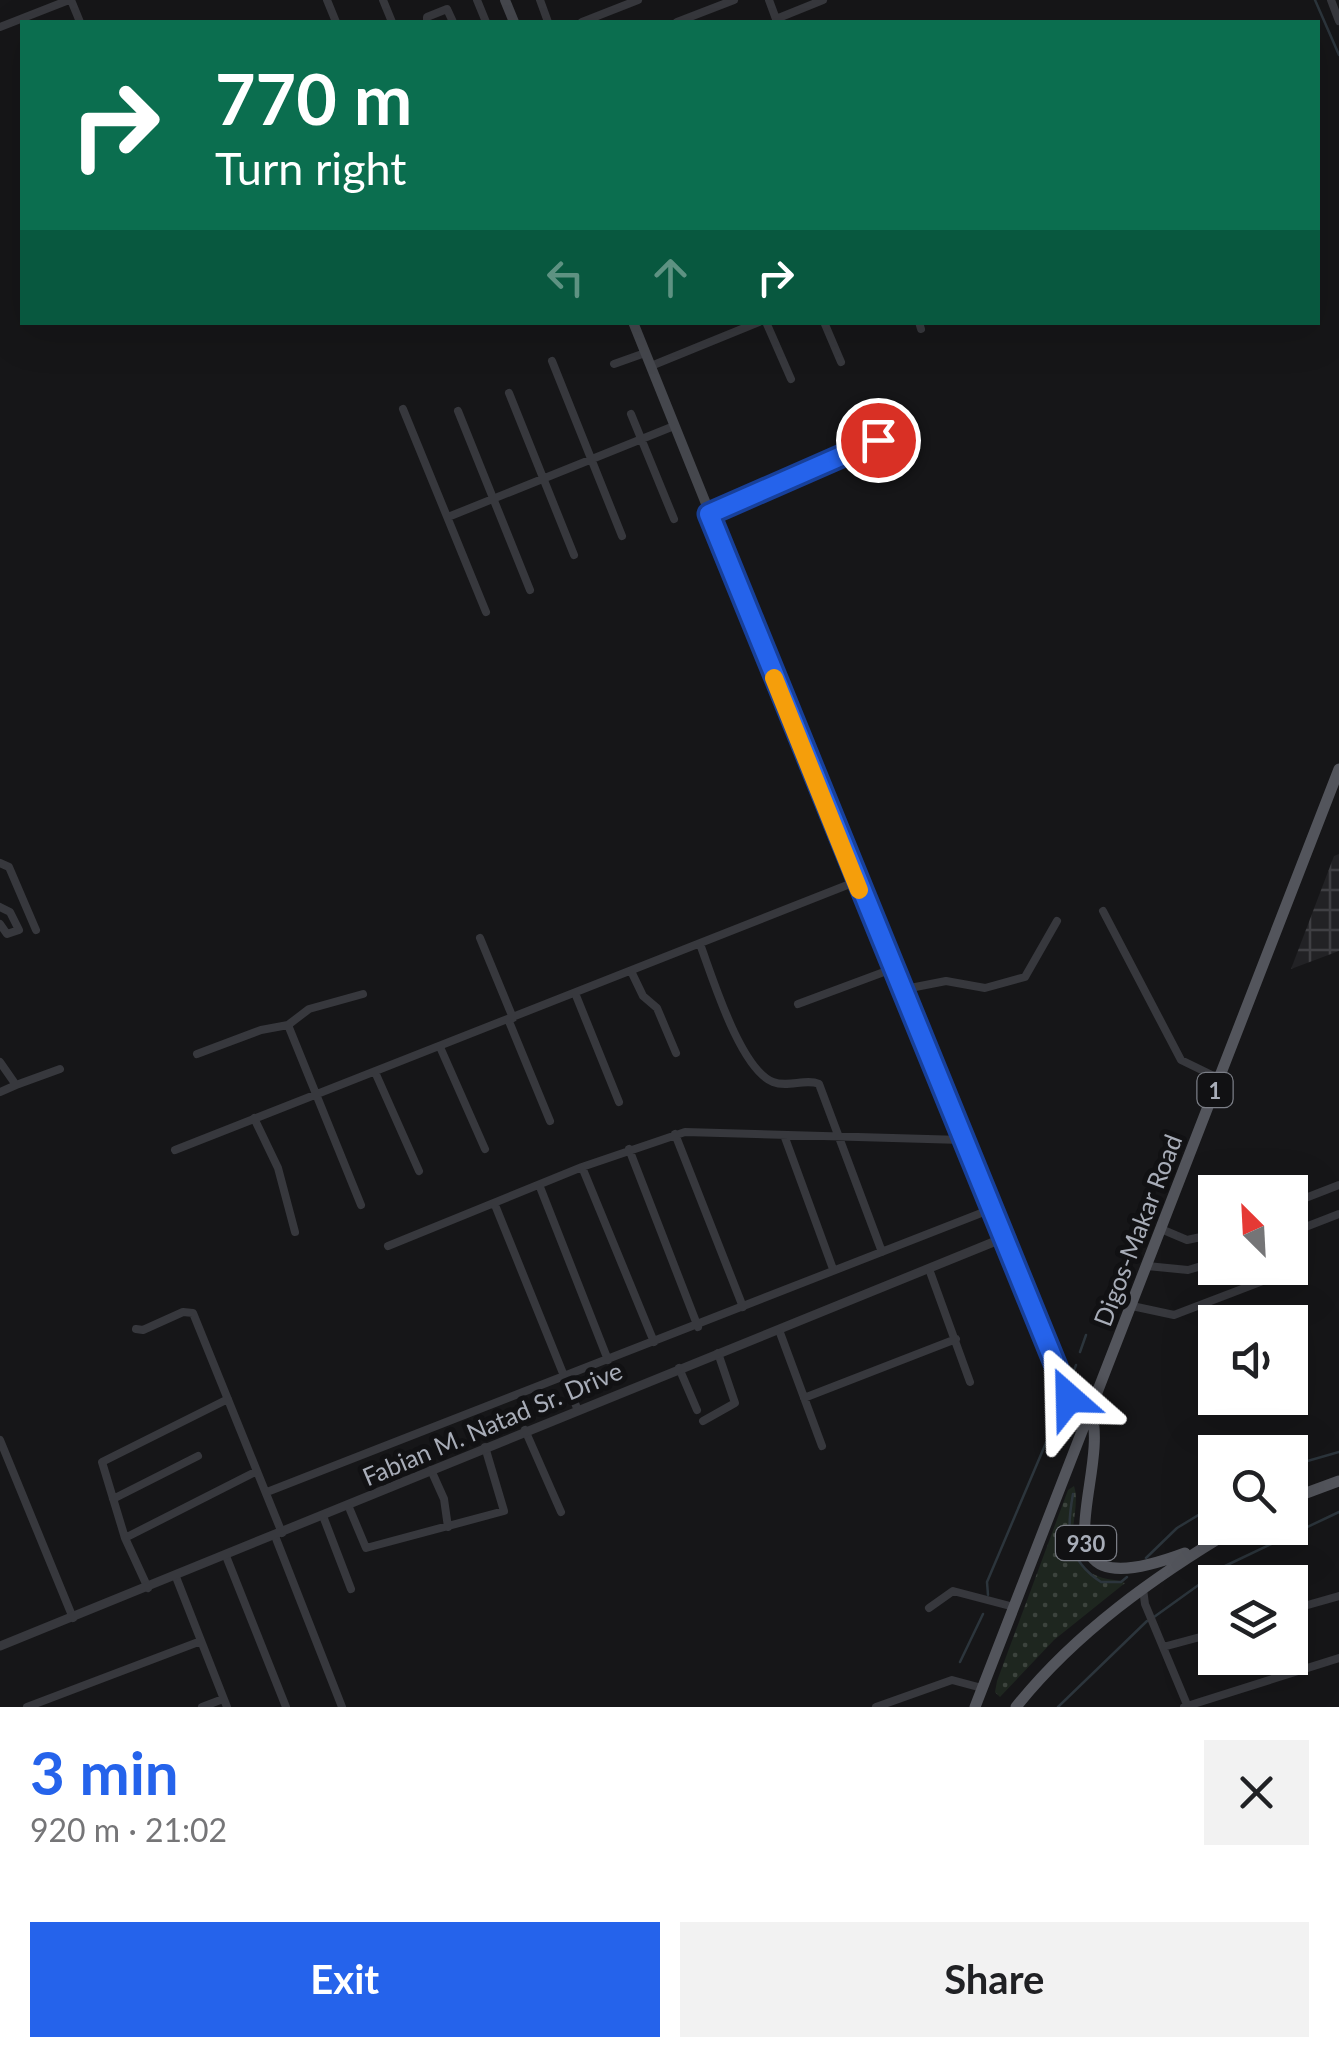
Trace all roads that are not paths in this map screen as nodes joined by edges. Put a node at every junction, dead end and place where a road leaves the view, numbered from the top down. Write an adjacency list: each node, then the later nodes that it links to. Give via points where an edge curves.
1 (70, 0): 12 (street)
2 (638, 0): 8 (street)
3 (734, 0): 9 (street)
4 (823, 0): 10 (street)
5 (1331, 0): 11 (street)
6 (427, 20): 7 (street, via 447,9)
7 (453, 20)
8 (587, 20)
9 (682, 20)
10 (774, 20)
11 (1339, 21)
12 (0, 27)
13 (634, 325): 17 (main road)
14 (754, 325): 21 (street)
15 (764, 325): 22 (street)
16 (825, 325): 19 (street)
17 (645, 353): 20 (street); 21 (main road)
18 (552, 361): 30 (street)
19 (841, 362)
20 (614, 364)
21 (651, 366): 27 (main road)
22 (792, 379)
23 (509, 393): 31 (street)
24 (403, 410): 34 (street)
25 (458, 412): 32 (street)
26 (631, 414): 28 (street)
27 (674, 426): 28 (street); 33 (main road)
28 (642, 440): 30 (street); 35 (street)
29 (878, 440): 33 (street)
30 (593, 460): 31 (street); 36 (street)
31 (544, 480): 32 (street); 37 (street)
32 (495, 500): 34 (street); 38 (street)
33 (709, 514): 42 (main road)
34 (448, 518): 39 (street)
35 (674, 519)
36 (622, 536)
37 (574, 555)
38 (530, 590)
39 (486, 612)
40 (1339, 769): 64 (main road, Digos-Makar Road / 1)
41 (0, 862): 47 (street, via 9,867)
42 (855, 882): 49 (street); 50 (main road)
43 (0, 908): 46 (street, via 19,930 7,934)
44 (1103, 910): 64 (street, via 1181,1060)
45 (1057, 920): 52 (street, via 1026,976 985,988 946,982)
46 (0, 924)
47 (36, 930)
48 (480, 938): 56 (street)
49 (700, 944): 51 (street); 73 (street, via 751,1060 776,1083 818,1082)
50 (892, 969): 52 (main road); 55 (street)
51 (631, 971): 53 (street); 59 (street)
52 (900, 990): 74 (main road)
53 (575, 993): 56 (street); 68 (street)
54 (363, 994): 57 (street, via 309,1009)
55 (798, 1004)
56 (511, 1019): 58 (street); 70 (street)
57 (288, 1025): 60 (street); 67 (street)
58 (440, 1047): 63 (street); 76 (street)
59 (676, 1053)
60 (196, 1054)
61 (0, 1062): 65 (street)
62 (60, 1069): 65 (street)
63 (375, 1072): 67 (street); 79 (street)
64 (1220, 1079): 88 (main road, Digos-Makar Road / 1)
65 (16, 1085): 66 (street)
66 (0, 1092)
67 (316, 1096): 69 (street); 83 (street)
68 (619, 1102)
69 (254, 1118): 75 (street); 89 (street, via 278,1168)
70 (550, 1121)
71 (675, 1134): 72 (street); 77 (street); 100 (street)
72 (784, 1135): 73 (street); 96 (street)
73 (837, 1136): 74 (street); 93 (street)
74 (962, 1140): 85 (main road)
75 (175, 1150)
76 (485, 1150)
77 (629, 1150): 78 (street); 101 (street)
78 (582, 1167): 81 (street); 105 (street)
79 (419, 1171)
80 (1339, 1185): 82 (street)
81 (540, 1187): 84 (street); 107 (street)
82 (1308, 1197)
83 (361, 1205)
84 (495, 1205): 92 (street); 109 (street)
85 (989, 1210): 91 (main road); 93 (street)
86 (1339, 1214): 87 (street)
87 (1308, 1226)
88 (1161, 1230): 90 (street); 94 (main road, Digos-Makar Road / 1)
89 (295, 1232)
90 (1198, 1238)
91 (1001, 1239): 97 (street, Fabian M. Natad Sr. Drive); 115 (main road, via 1064,1391)
92 (388, 1246)
93 (882, 1252): 96 (street)
94 (1147, 1266): 95 (street); 99 (main road, Digos-Makar Road / 1)
95 (1198, 1267)
96 (833, 1269): 100 (street)
97 (929, 1269): 103 (street, Fabian M. Natad Sr. Drive); 104 (street)
98 (1252, 1285): 99 (street, via 1174,1315)
99 (1132, 1306): 115 (main road, Digos-Makar Road / 1)
100 (743, 1308): 101 (street)
101 (698, 1327): 105 (street)
102 (136, 1329): 112 (street, via 193,1313)
103 (778, 1330): 106 (street, Fabian M. Natad Sr. Drive); 111 (street)
104 (956, 1339): 110 (street); 111 (street)
105 (654, 1342): 107 (street)
106 (718, 1353): 108 (street, Fabian M. Natad Sr. Drive); 116 (street, via 735,1404)
107 (608, 1360): 109 (street)
108 (679, 1368): 113 (street, Fabian M. Natad Sr. Drive); 114 (street)
109 (566, 1378): 113 (street); 125 (street)
110 (970, 1382)
111 (804, 1398): 119 (street)
112 (228, 1399): 122 (street); 127 (street, via 102,1462)
113 (577, 1408): 117 (street, Fabian M. Natad Sr. Drive)
114 (697, 1410)
115 (1091, 1411): 134 (main road, 930, via 1095,1439 1082,1530 1089,1550 1112,1566 1138,1568); 142 (main road, Digos-Makar Road / 1)
116 (703, 1421)
117 (525, 1430): 120 (street, Fabian M. Natad Sr. Drive); 129 (street)
118 (0, 1440): 144 (street)
119 (822, 1446)
120 (485, 1447): 123 (street, Fabian M. Natad Sr. Drive); 131 (street, via 506,1510)
121 (198, 1456): 127 (street)
122 (257, 1470): 125 (street); 133 (street)
123 (431, 1470): 128 (street, Fabian M. Natad Sr. Drive); 131 (street)
124 (1339, 1481): 126 (main road)
125 (267, 1492): 132 (street)
126 (1308, 1492)
127 (112, 1499): 133 (street)
128 (348, 1505): 130 (street, Fabian M. Natad Sr. Drive); 131 (street, via 365,1548)
129 (561, 1512)
130 (323, 1516): 132 (street, Fabian M. Natad Sr. Drive); 138 (street)
131 (448, 1527)
132 (278, 1534): 135 (street, Fabian M. Natad Sr. Drive); 155 (street)
133 (125, 1538): 137 (street)
134 (1206, 1545): 139 (main road, 930)
135 (226, 1556): 136 (street, Fabian M. Natad Sr. Drive); 154 (street)
136 (176, 1577): 137 (street, Fabian M. Natad Sr. Drive); 146 (street)
137 (148, 1588): 144 (street, Fabian M. Natad Sr. Drive)
138 (351, 1589)
139 (1143, 1589): 148 (street); 158 (main road, 930, via 1064,1653)
140 (1339, 1596): 141 (street)
141 (1308, 1605)
142 (1014, 1607): 143 (street, via 953,1591); 150 (main road, Digos-Makar Road / 1)
143 (928, 1608)
144 (73, 1618): 147 (street, Fabian M. Natad Sr. Drive)
145 (1198, 1638): 148 (street)
146 (200, 1641): 151 (street); 152 (street)
147 (0, 1646)
148 (1163, 1647): 159 (street)
149 (1339, 1658): 159 (street)
150 (982, 1688): 156 (street, via 952,1680); 157 (main road, Digos-Makar Road / 1)
151 (225, 1703): 153 (street)
152 (27, 1707)
153 (202, 1707)
154 (286, 1707)
155 (342, 1707)
156 (876, 1707)
157 (975, 1707)
158 (1016, 1707)
159 (1186, 1707)

